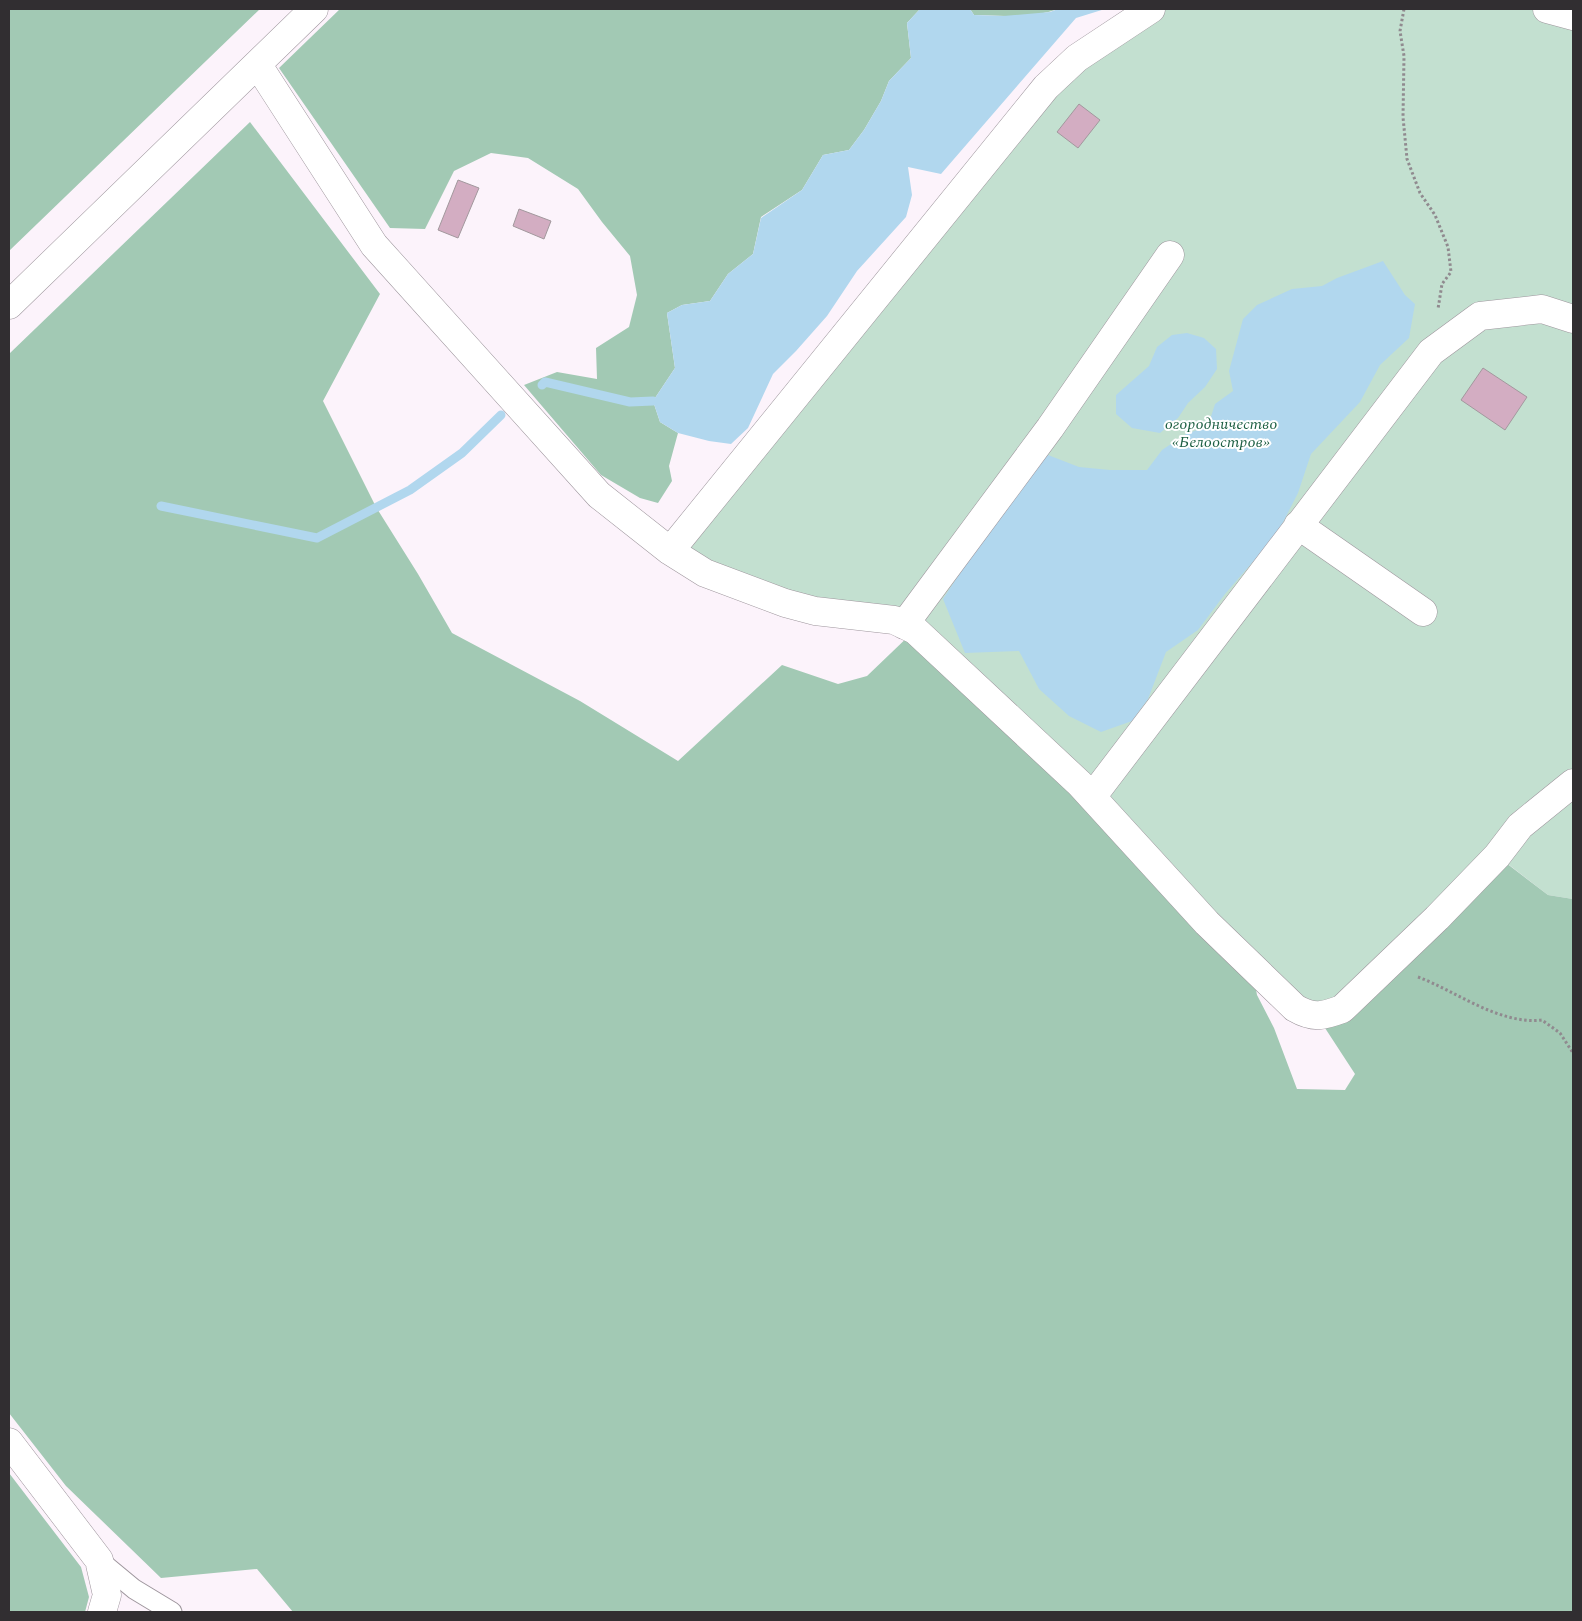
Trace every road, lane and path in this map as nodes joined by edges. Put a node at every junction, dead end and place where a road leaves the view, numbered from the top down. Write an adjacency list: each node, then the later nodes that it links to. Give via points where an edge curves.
1 (314, 9): 6 (street)
2 (1151, 9): 12 (street, via 1077,58 1046,87)
3 (1404, 9): 10 (path, via 1400,31 1408,159 1420,193 1435,215 1448,246 1451,272 1442,284 1436,320)
4 (1546, 9): 5 (street)
5 (1573, 16)
6 (258, 64): 8 (street); 12 (street, via 374,245 599,495)
7 (1170, 255): 14 (street, via 1050,428)
8 (9, 305)
9 (1573, 319): 10 (street, via 1542,309 1480,316)
10 (1444, 343): 11 (street, via 1431,352)
11 (1298, 525): 13 (street); 16 (street)
12 (670, 551): 14 (street, via 705,573 784,603 815,611 894,620)
13 (1423, 612)
14 (904, 625): 16 (street, via 918,632)
15 (1573, 783): 17 (street, via 1520,826 1491,863)
16 (1092, 797): 17 (street, via 1208,923 1295,1008 1308,1015 1325,1016 1342,1009)
17 (1386, 967): 18 (path, via 1420,977 1494,1013 1530,1021 1542,1020 1560,1033)
18 (1573, 1053)
19 (9, 1442): 20 (street)
20 (99, 1560): 21 (street, via 107,1595); 22 (lane, via 134,1589)
21 (102, 1612)
22 (172, 1612)

